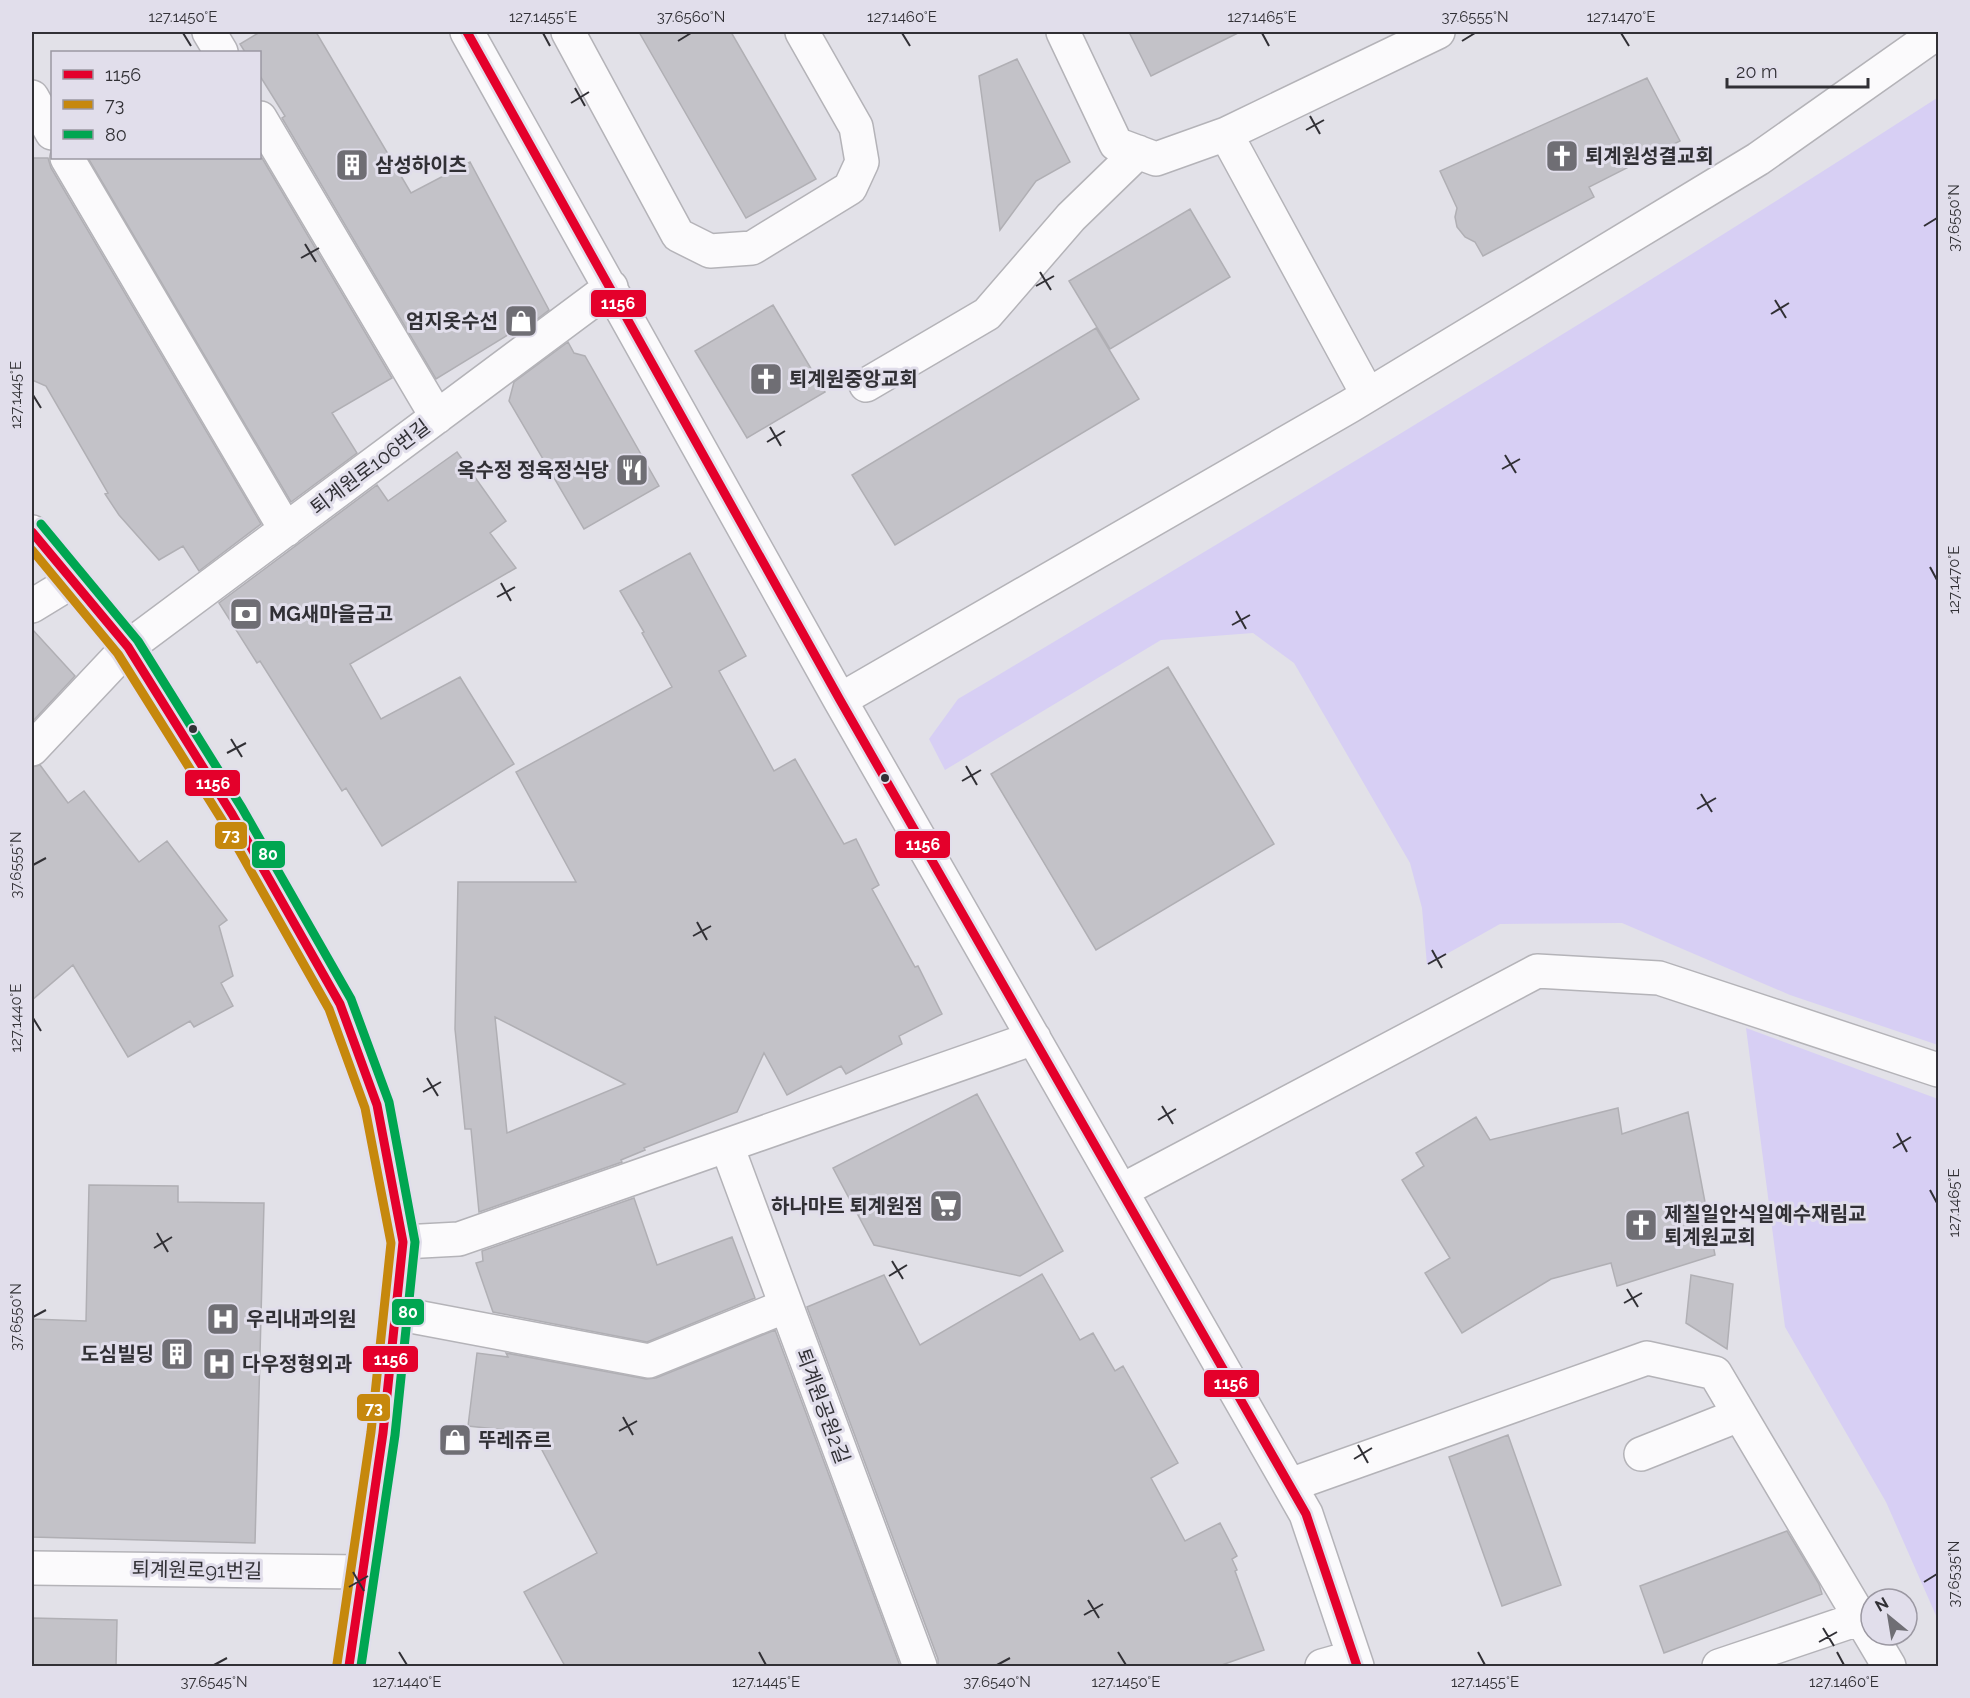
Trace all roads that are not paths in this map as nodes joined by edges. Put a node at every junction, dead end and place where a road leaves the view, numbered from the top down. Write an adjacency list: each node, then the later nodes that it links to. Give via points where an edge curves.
1 (209, 32): 8 (street)
2 (467, 32): 15 (street)
3 (567, 32): 4 (street, via 678,235 710,251 752,248 850,188 862,162 856,127)
4 (802, 32)
5 (1063, 32): 13 (street, via 1116,144)
6 (1438, 32): 12 (street)
7 (1938, 32): 17 (street, via 1758,159)
8 (220, 51)
9 (32, 98): 11 (street)
10 (261, 119): 18 (street)
11 (51, 131)
12 (1226, 134): 13 (street, via 1156,159); 17 (street)
13 (1138, 152): 16 (street, via 1071,217 987,314)
14 (68, 159): 19 (street)
15 (611, 287): 18 (street, 퇴계원로106번길); 24 (street)
16 (866, 386)
17 (1368, 394): 24 (street)
18 (437, 417): 19 (street, 퇴계원로106번길)
19 (286, 530): 23 (street, 퇴계원로106번길)
20 (32, 532): 21 (street)
21 (73, 581): 22 (street); 23 (street)
22 (32, 606)
23 (128, 648): 25 (street, 퇴계원로106번길); 30 (street, via 232,814 340,1004 377,1105)
24 (840, 700): 26 (street)
25 (32, 749)
26 (1034, 1038): 28 (street); 29 (street)
27 (1938, 1070): 29 (street, via 1659,978 1538,971)
28 (727, 1146): 30 (street, via 459,1239); 31 (street, 퇴계원공원2길)
29 (1121, 1191): 35 (street)
30 (403, 1242): 32 (street)
31 (786, 1306): 32 (street, via 649,1361); 43 (street, 퇴계원공원2길)
32 (395, 1313): 37 (street, via 383,1433)
33 (1739, 1415): 34 (street); 35 (street, via 1715,1373 1647,1358); 38 (street)
34 (1641, 1454)
35 (1290, 1485): 41 (street, via 1306,1514)
36 (32, 1568): 37 (street, 퇴계원로91번길)
37 (362, 1572): 42 (street)
38 (1859, 1615)
39 (1859, 1619): 45 (street)
40 (1878, 1647): 46 (street)
41 (1355, 1662): 44 (street)
42 (349, 1666)
43 (920, 1666)
44 (1322, 1666)
45 (1719, 1666)
46 (1889, 1666)

